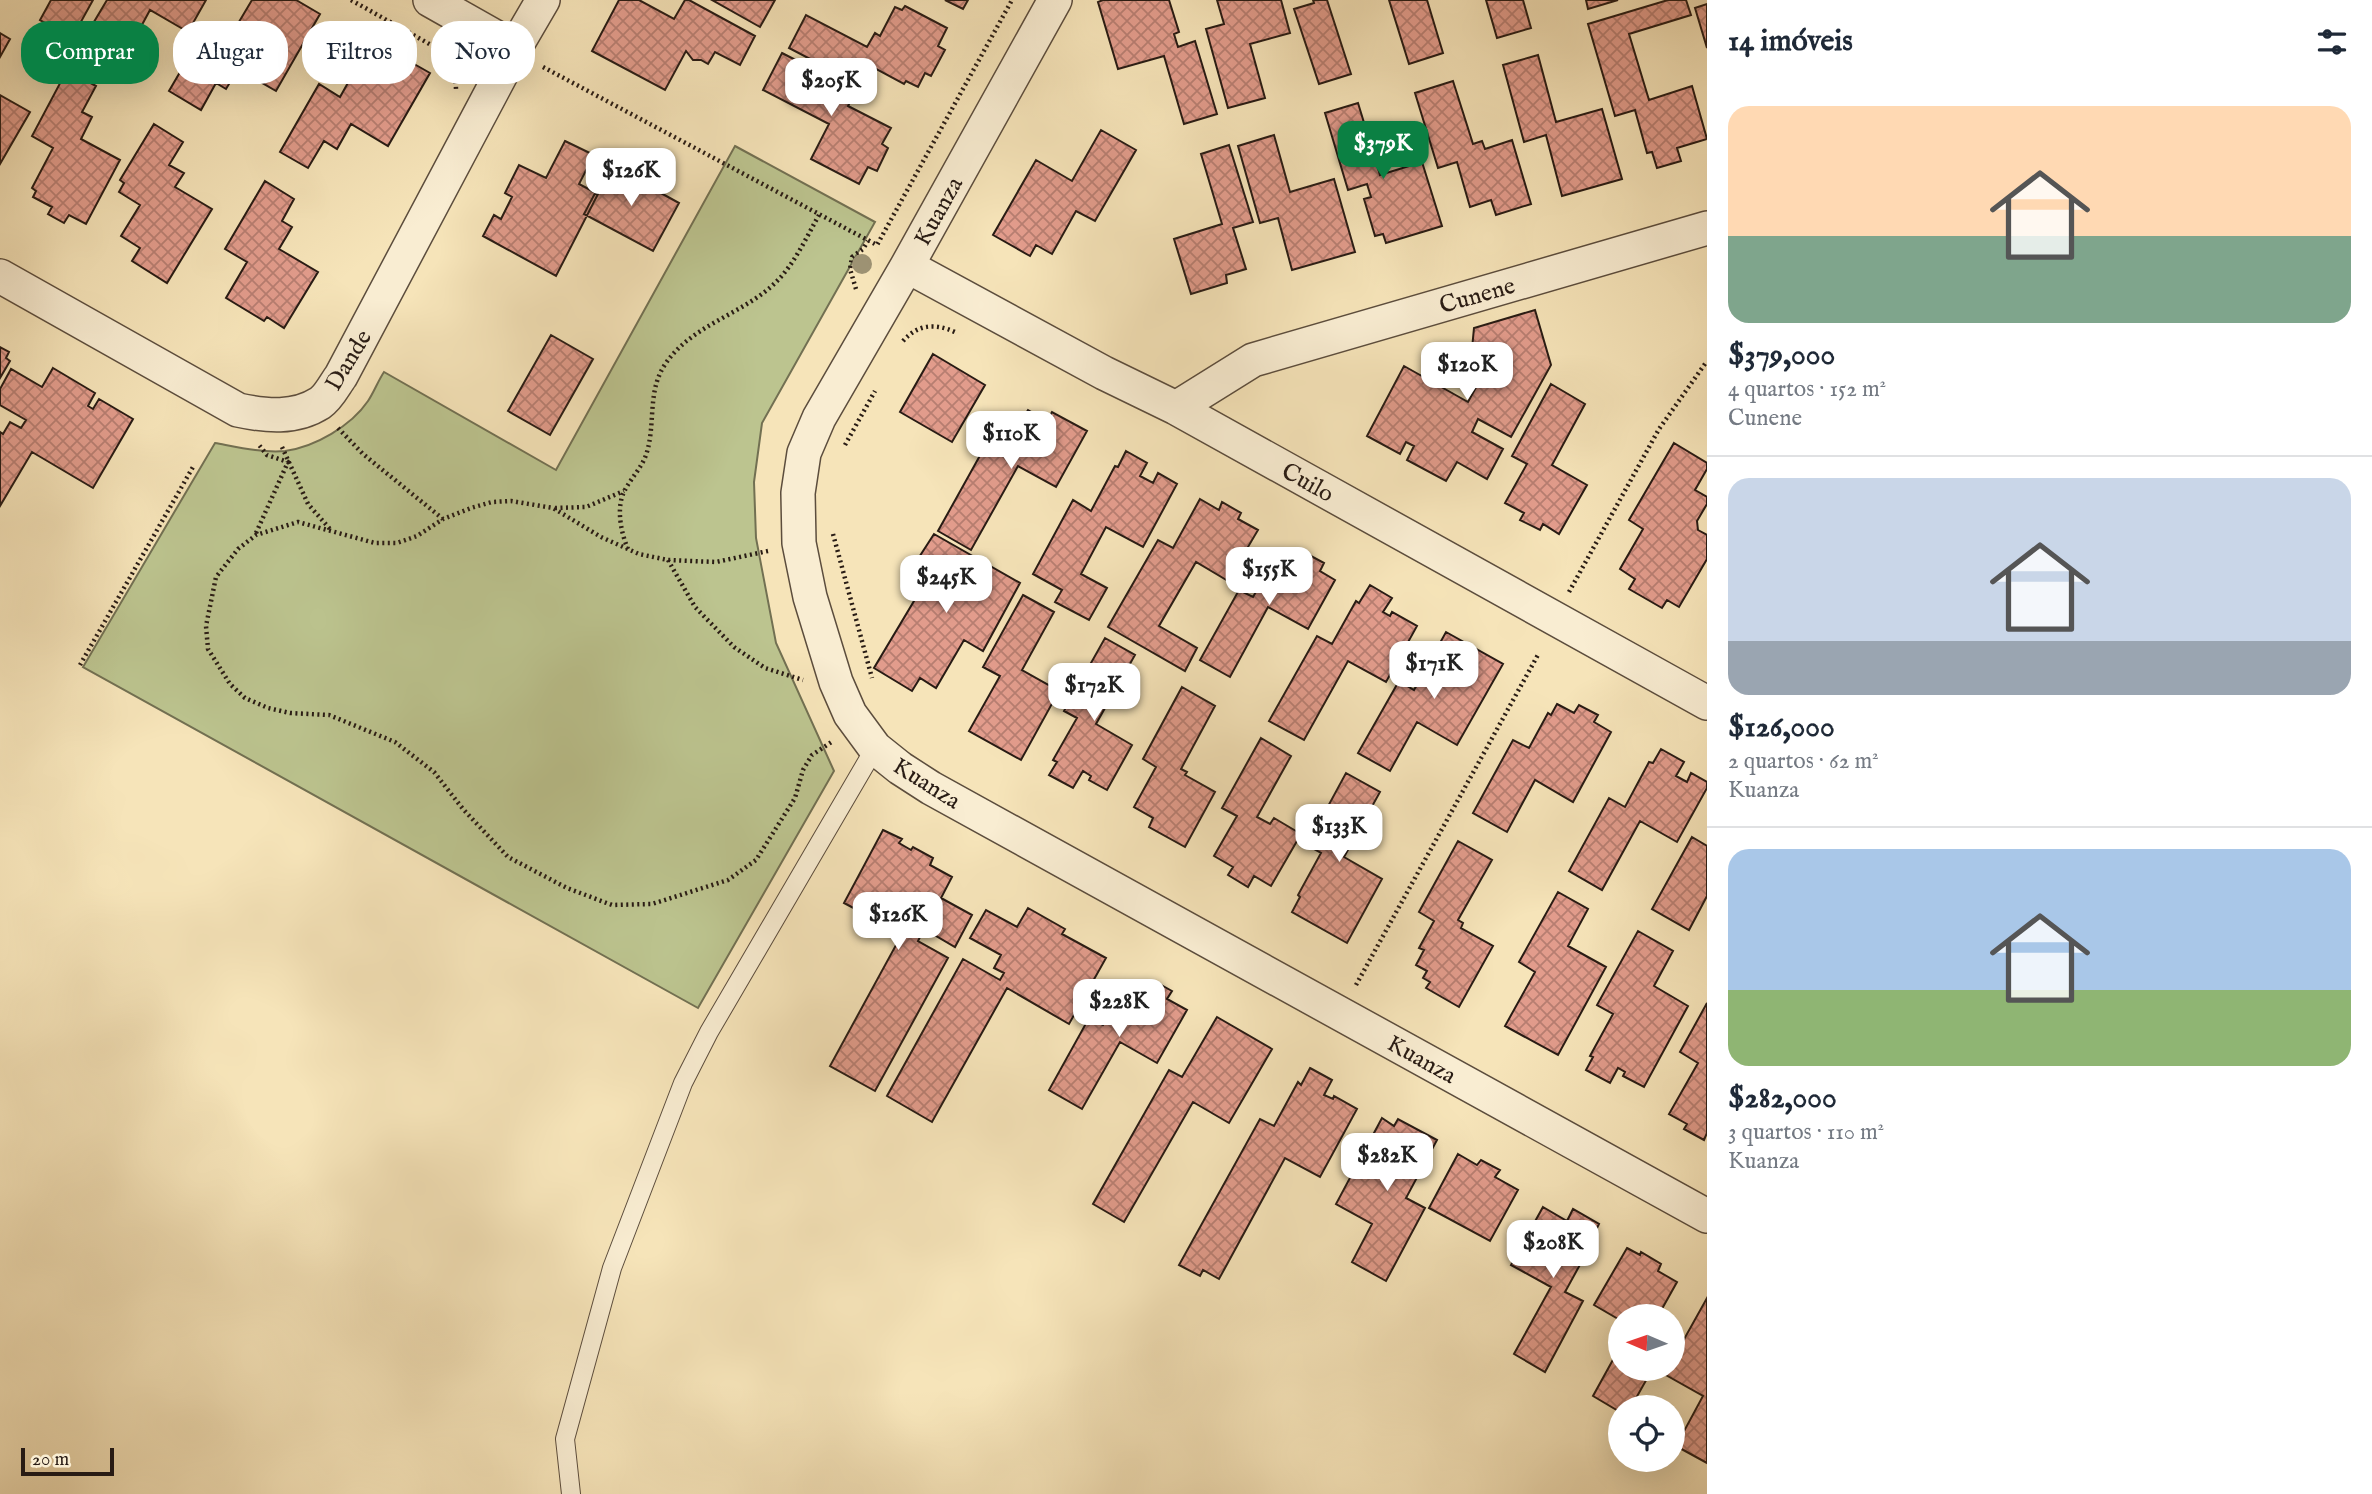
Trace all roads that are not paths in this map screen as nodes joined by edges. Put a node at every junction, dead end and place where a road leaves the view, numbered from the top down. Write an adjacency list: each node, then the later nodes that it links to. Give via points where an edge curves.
1 (430, 0): 4 (street)
2 (543, 0): 5 (street, Dande)
3 (1055, 0): 8 (street, Kuanza)
4 (467, 21)
5 (531, 21)
6 (496, 84): 9 (street, Dande, via 341,376 322,402 261,428 238,410)
7 (1707, 228): 10 (street, Cunene, via 1253,360)
8 (907, 266): 10 (street, Cuilo); 12 (street, Kuanza, via 819,418 804,453 799,493 799,543 810,597 836,682 850,714)
9 (0, 276)
10 (1176, 408): 11 (street, Cuilo)
11 (1707, 703)
12 (867, 737): 13 (street, Kuanza, via 900,768 931,788); 14 (lane, via 683,1083 612,1268 572,1413 565,1439)
13 (1707, 1216)
14 (571, 1494)

